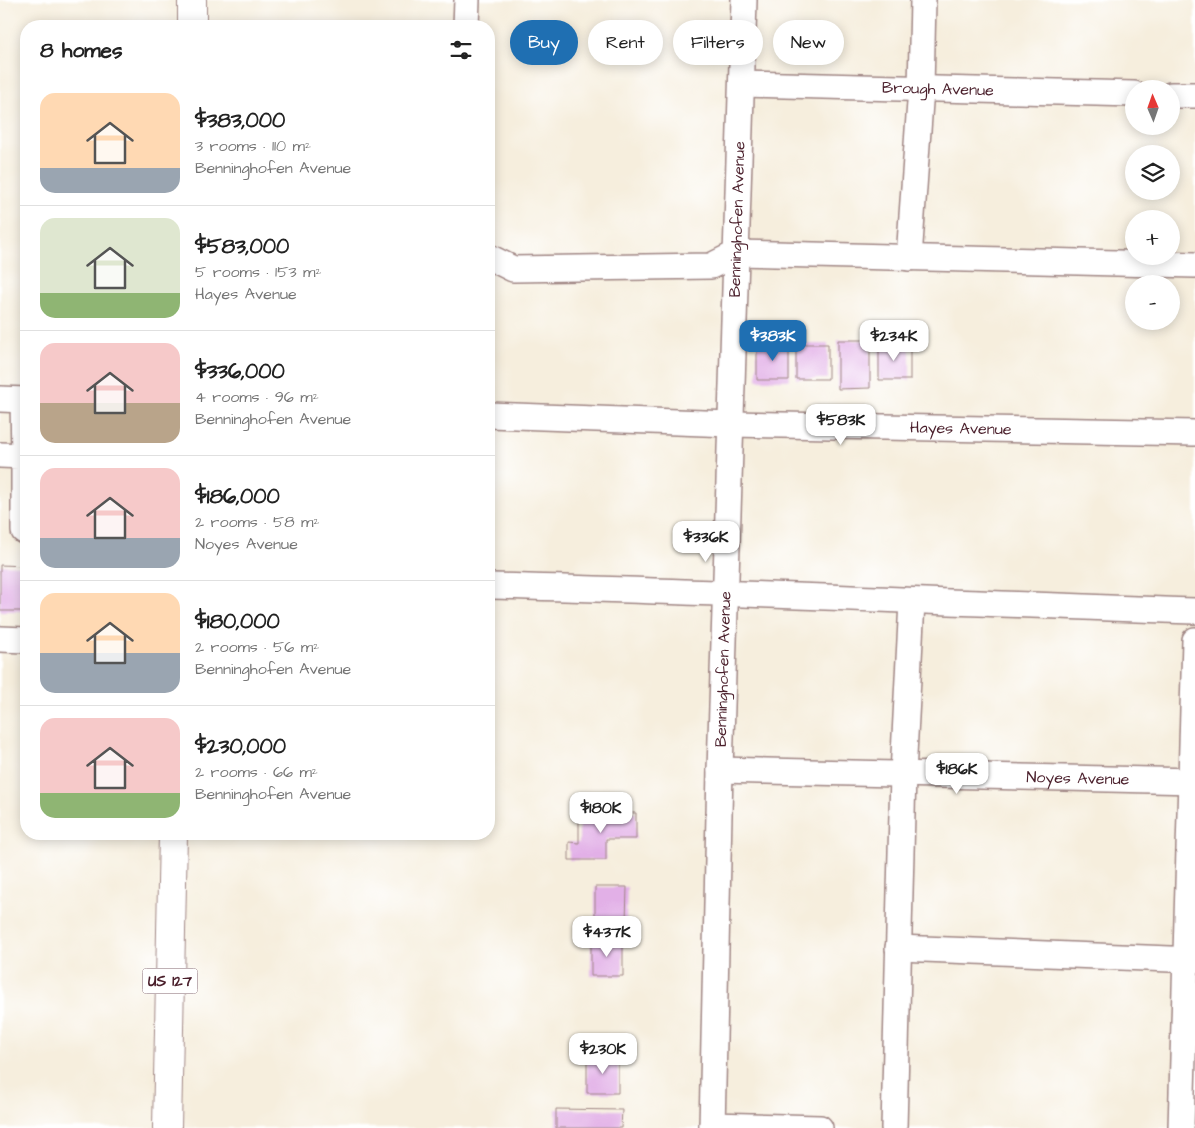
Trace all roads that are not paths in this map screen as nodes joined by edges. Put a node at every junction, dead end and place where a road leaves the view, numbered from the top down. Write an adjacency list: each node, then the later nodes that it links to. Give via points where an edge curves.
1 (192, 0): 5 (main road)
2 (467, 0): 6 (street)
3 (744, 0): 7 (street, Benninghofen Avenue)
4 (923, 0): 8 (street)
5 (192, 20)
6 (466, 20)
7 (742, 84): 8 (street, Brough Avenue); 12 (street, Benninghofen Avenue)
8 (921, 88): 9 (street, Brough Avenue); 13 (street)
9 (1125, 94)
10 (1180, 95): 11 (street)
11 (1195, 95)
12 (736, 253): 13 (street); 14 (street, via 711,266 513,269); 18 (street, Benninghofen Avenue)
13 (909, 258): 15 (street)
14 (495, 260)
15 (1195, 264)
16 (17, 400): 20 (street)
17 (495, 415): 18 (street, Hayes Avenue)
18 (731, 424): 19 (street, Hayes Avenue); 23 (street, Benninghofen Avenue)
19 (1195, 433)
20 (12, 456): 21 (street)
21 (20, 506)
22 (495, 586): 23 (street)
23 (726, 593): 24 (street); 29 (street, Benninghofen Avenue)
24 (912, 602): 25 (street); 30 (street)
25 (1195, 611)
26 (0, 639): 27 (street)
27 (20, 640)
28 (1195, 640): 31 (street)
29 (720, 770): 30 (street, Noyes Avenue); 35 (street, Benninghofen Avenue)
30 (903, 774): 31 (street, Noyes Avenue); 33 (street)
31 (1193, 781): 34 (street)
32 (173, 840): 36 (main road, US 127)
33 (898, 948): 34 (street); 38 (street)
34 (1191, 960): 39 (street)
35 (712, 1127): 37 (street)
36 (167, 1128)
37 (820, 1128)
38 (894, 1128)
39 (1181, 1128)

